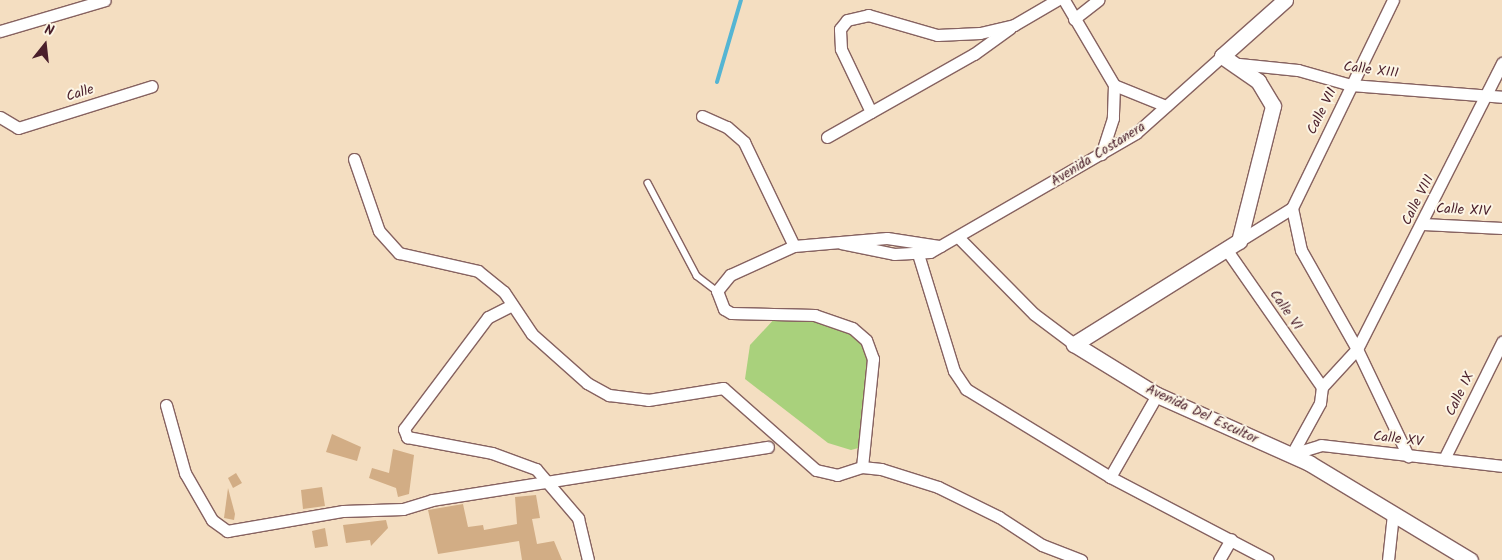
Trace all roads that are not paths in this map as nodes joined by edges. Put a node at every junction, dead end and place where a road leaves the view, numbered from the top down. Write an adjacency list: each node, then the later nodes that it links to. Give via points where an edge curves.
1 (106, 0): 9 (street)
2 (1057, 0): 8 (street)
3 (1064, 0): 7 (street)
4 (1098, 0): 7 (street)
5 (1285, 0): 10 (street, Avenida Costanera)
6 (1393, 0): 15 (street, Calle VII)
7 (1074, 19): 14 (street)
8 (1014, 25): 19 (street, via 974,54); 19 (street, via 948,35 868,15 847,20 840,29 840,49)
9 (0, 31)
10 (1222, 56): 12 (street); 18 (street, Avenida Costanera)
11 (1502, 62): 16 (street, Calle VIII)
12 (1239, 64): 15 (street, Calle XIII, via 1298,70); 30 (street, via 1266,89 1273,106)
13 (152, 86): 21 (street, Calle, via 18,128)
14 (1114, 86): 18 (street); 23 (street, via 1113,118)
15 (1351, 86): 16 (street, Calle XIII); 26 (street, Calle VII)
16 (1487, 96): 17 (street, Calle XIII); 27 (street, Calle VIII)
17 (1502, 97)
18 (1166, 106): 23 (street, Avenida Costanera, via 1136,133)
19 (871, 112): 22 (street)
20 (702, 116): 32 (street, via 727,127 744,142)
21 (0, 117)
22 (827, 137)
23 (1101, 154): 29 (street, Avenida Costanera)
24 (354, 159): 37 (street, via 379,231 399,253 478,271)
25 (648, 183): 36 (lane, via 697,276)
26 (1292, 208): 30 (street); 40 (street, via 1301,250)
27 (1423, 224): 28 (street, Calle XIV); 40 (street, Calle VIII)
28 (1502, 228)
29 (958, 237): 33 (street, Avenida Costanera); 39 (street, Avenida Del Escultor, via 1034,314)
30 (1240, 241): 34 (street)
31 (841, 243): 32 (street); 33 (street, via 887,238); 35 (street, via 871,251)
32 (794, 246): 36 (street, via 730,275)
33 (940, 246): 35 (street, Avenida Costanera)
34 (1226, 250): 39 (street); 41 (street, Calle VI)
35 (918, 254): 50 (street, via 954,371 966,389)
36 (717, 291): 49 (street, via 724,309 731,313 822,317 852,328 866,340 873,359)
37 (512, 305): 49 (street, via 532,334 587,382 609,395 648,400 723,388 816,470 838,475); 51 (street, via 488,317 404,429 407,437 492,453 528,467)
38 (1502, 342): 47 (street, Calle IX)
39 (1074, 344): 42 (street, Avenida Del Escultor)
40 (1357, 349): 41 (street, Calle VIII); 46 (street)
41 (1322, 387): 45 (street, via 1320,403)
42 (1157, 395): 45 (street, Avenida Del Escultor); 50 (street)
43 (166, 405): 51 (street, via 185,473 212,520 227,531 343,511 387,511)
44 (768, 447): 51 (street)
45 (1292, 454): 46 (street, Calle XV, via 1321,445); 52 (street, Avenida Del Escultor)
46 (1408, 456): 47 (street, Calle XV)
47 (1444, 459): 48 (street, Calle XV)
48 (1502, 466)
49 (862, 467): 55 (street, via 938,487 1012,524 1042,545)
50 (1110, 478): 53 (street)
51 (544, 482): 54 (street, via 578,518)
52 (1393, 514): 58 (street); 59 (street, Avenida Del Escultor)
53 (1231, 539): 56 (street); 57 (street)
54 (588, 560)
55 (1081, 560)
56 (1219, 560)
57 (1268, 560)
58 (1388, 560)
59 (1472, 560)

